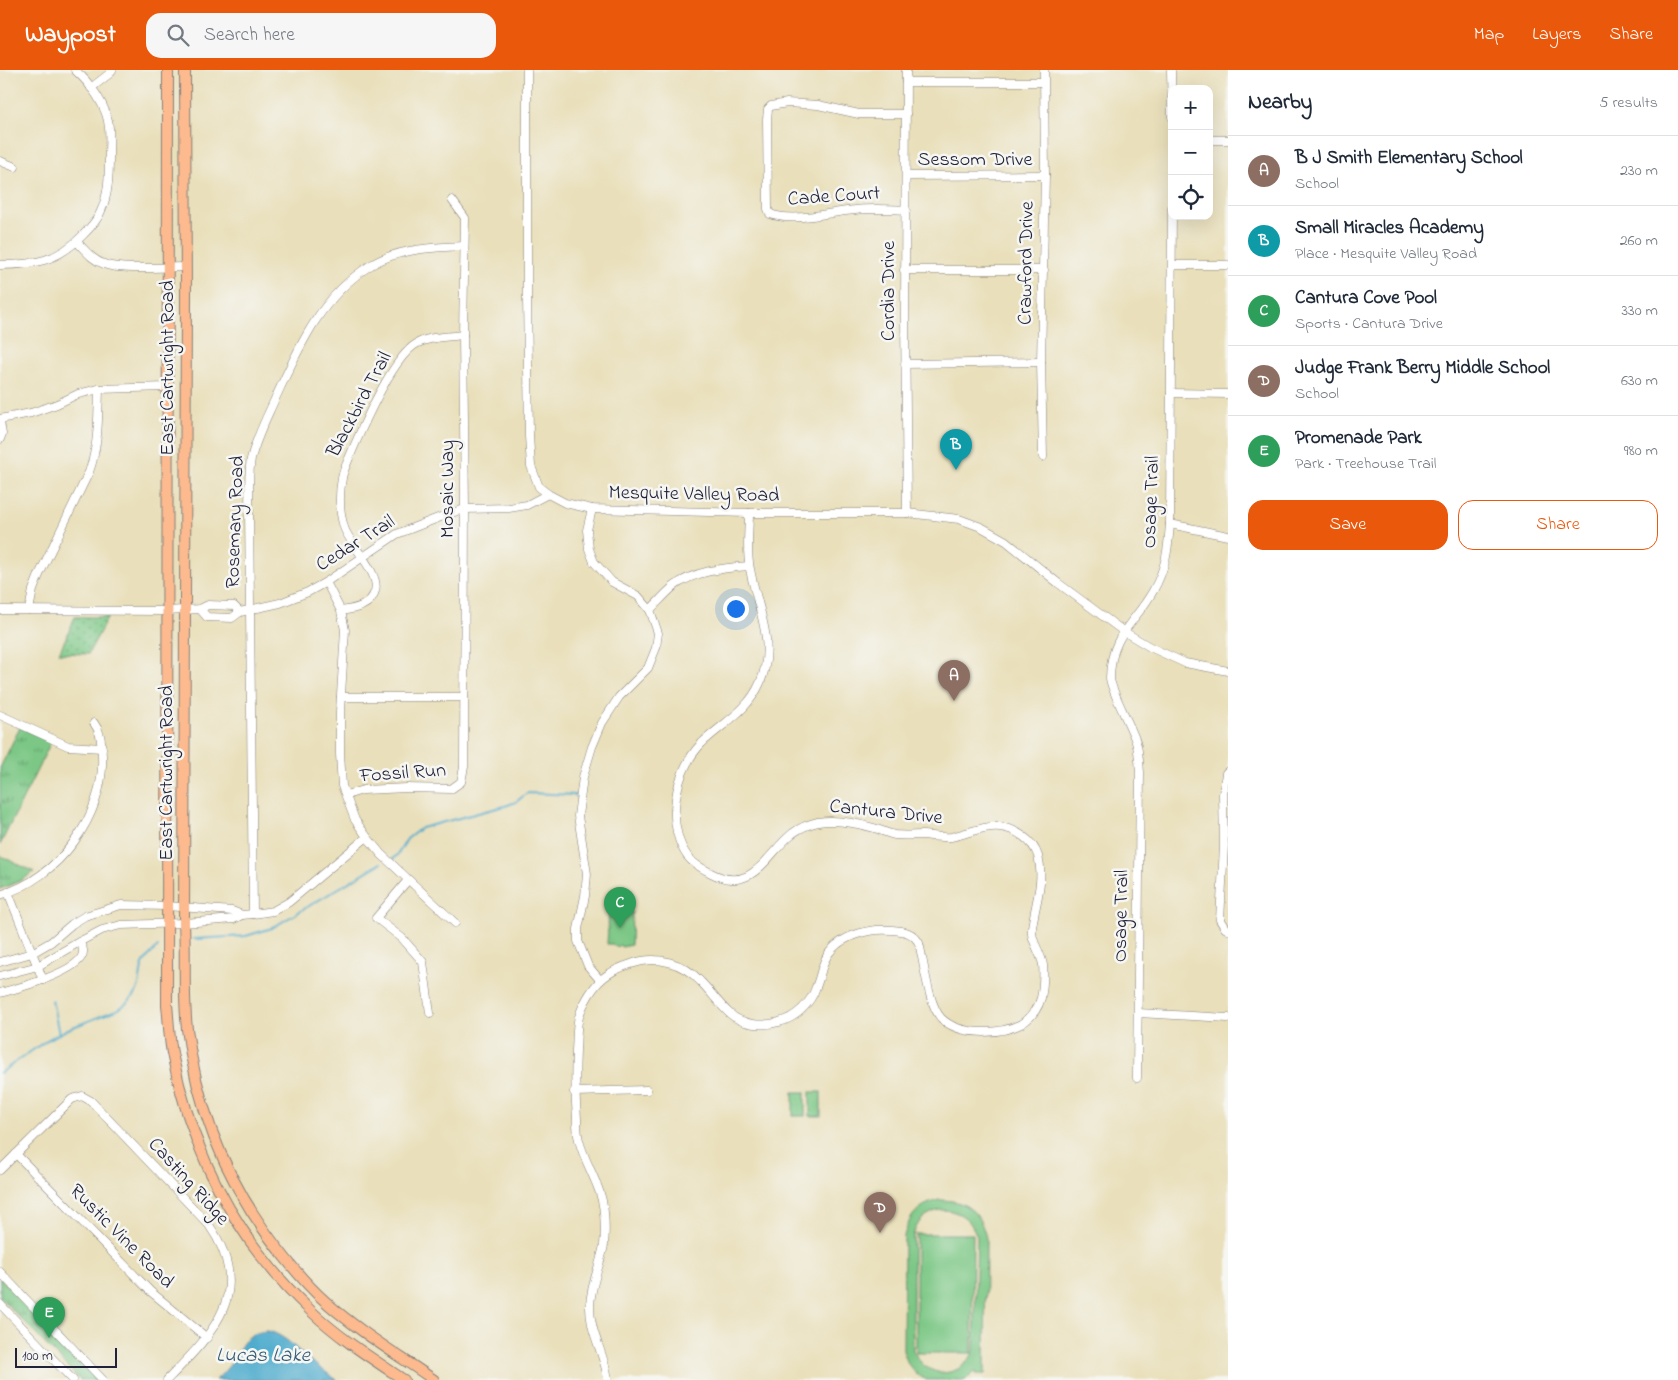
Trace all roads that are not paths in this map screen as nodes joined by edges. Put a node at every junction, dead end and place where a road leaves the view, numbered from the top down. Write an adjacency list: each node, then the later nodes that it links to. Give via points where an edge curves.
1 (75, 70): 10 (street)
2 (90, 70): 10 (street)
3 (112, 70): 14 (street)
4 (168, 70): 30 (main road, East Cartwright Road)
5 (185, 70): 31 (main road, East Cartwright Road)
6 (528, 70): 44 (street, Mesquite Valley Road, via 529,436 534,477)
7 (906, 70): 11 (street, Cordia Drive)
8 (1044, 70): 12 (street, Crawford Drive)
9 (1171, 70): 13 (street)
10 (82, 76): 14 (street)
11 (906, 82): 12 (street); 15 (street, Cordia Drive)
12 (1043, 82): 20 (street, Crawford Drive)
13 (1171, 85)
14 (91, 88): 25 (street, via 110,126 109,176 101,212)
15 (906, 114): 21 (street, Cordia Drive); 23 (street, Cade Court, via 859,114 818,105 787,103 771,106 767,118 770,214 817,216 857,209)
16 (1213, 140): 17 (street)
17 (1228, 140)
18 (0, 161): 19 (street)
19 (15, 167)
20 (1045, 175): 21 (street, Sessom Drive); 33 (street, Crawford Drive)
21 (906, 176): 23 (street, Cordia Drive)
22 (452, 200): 26 (street, Mosaic Way, via 465,218)
23 (906, 210): 32 (street, Cordia Drive)
24 (1172, 220): 29 (street, Osage Trail)
25 (77, 242): 27 (street, via 54,258 20,265); 30 (street, via 91,257 104,264)
26 (464, 246): 34 (street, Mosaic Way); 58 (street, Rosemary Road, via 418,249 372,265 338,292 316,318 298,348 257,437 251,462)
27 (0, 265)
28 (1228, 265): 29 (street)
29 (1172, 266): 39 (street, Osage Trail)
30 (168, 267): 31 (street); 37 (main road, East Cartwright Road)
31 (186, 267): 57 (main road, East Cartwright Road)
32 (904, 270): 33 (street); 36 (street, Cordia Drive)
33 (1044, 270): 35 (street, Crawford Drive)
34 (463, 335): 46 (street, Mosaic Way); 51 (street, Blackbird Trail, via 418,343 407,351 394,368 361,429 342,476 340,501 344,529)
35 (1041, 362): 36 (street); 43 (street, Crawford Drive)
36 (905, 364): 48 (street, Cordia Drive)
37 (167, 387): 38 (street); 60 (main road, East Cartwright Road)
38 (99, 389): 41 (street, via 32,413); 56 (street, via 94,459 39,574)
39 (1171, 393): 40 (street); 49 (street, Osage Trail)
40 (1228, 394)
41 (0, 420): 42 (street)
42 (0, 439)
43 (1043, 457)
44 (548, 494): 45 (street, Mesquite Valley Road, via 565,503); 46 (street, Cedar Trail, via 527,505)
45 (592, 509): 47 (street, Mesquite Valley Road); 59 (street, via 588,530 589,549 594,562 612,582 638,596)
46 (465, 510): 51 (street, Cedar Trail, via 397,534); 66 (street, Mosaic Way)
47 (750, 513): 48 (street, Mesquite Valley Road); 52 (street, Cantura Drive)
48 (908, 513): 63 (street, Mesquite Valley Road, via 959,519 990,532)
49 (1170, 524): 50 (street); 63 (street, Osage Trail, via 1168,553 1159,579)
50 (1228, 536)
51 (363, 558): 53 (street, Cedar Trail); 61 (street, Blackbird Trail, via 376,583 375,591 362,607)
52 (749, 566): 59 (street, via 688,578 674,586); 91 (street, Cantura Drive, via 766,627 765,669 755,694 745,707 702,743 683,772 676,794 675,812 680,841 688,857 715,875 729,879 744,877 757,871 793,833 804,826 833,820 893,835 948,837 1000,827 1018,832 1037,852 1042,870 1031,932 1043,965 1041,996 1035,1012 1023,1023 1009,1028 972,1031 952,1026 934,1008 920,943 907,932 884,929 856,934 832,949 811,999 792,1018 780,1022 756,1024 742,1021 730,1014 700,980 670,962 638,961)
53 (326, 582): 58 (street, Cedar Trail, via 280,603); 61 (street)
54 (200, 609): 57 (street, Cedar Trail); 62 (street, Cedar Trail, via 208,605 234,606); 62 (street, Cedar Trail, via 207,617 232,618)
55 (0, 610): 56 (street, Cedar Trail)
56 (29, 610): 60 (street, Cedar Trail)
57 (184, 610): 60 (street, Cedar Trail); 78 (main road, East Cartwright Road)
58 (250, 610): 62 (street, Cedar Trail); 79 (street, Rosemary Road)
59 (650, 610): 91 (street, via 658,633 648,668 619,697 602,723 583,777 578,816 587,874 578,941 588,966)
60 (167, 611): 77 (main road, East Cartwright Road)
61 (342, 611): 65 (street, via 345,630)
62 (240, 612)
63 (1123, 631): 64 (street, Mesquite Valley Road, via 1185,663); 94 (street, Osage Trail, via 1114,648 1110,680 1137,744 1140,772)
64 (1228, 671)
65 (340, 697): 66 (street); 72 (street, via 340,754 342,786)
66 (464, 697): 71 (street, Mosaic Way)
67 (0, 715): 69 (street, via 68,746)
68 (94, 723): 69 (street, via 100,733)
69 (102, 748): 76 (street, via 102,780 79,835 42,874)
70 (1228, 771): 74 (street, via 1222,794)
71 (461, 782): 72 (street, Fossil Run, via 451,789 363,790)
72 (346, 796): 73 (street, via 355,820)
73 (367, 837): 75 (street); 79 (street, via 289,902 273,910)
74 (1226, 846): 84 (street, via 1220,920)
75 (408, 880): 82 (street); 93 (street, via 376,918 402,938 424,962)
76 (4, 894): 86 (street)
77 (167, 906): 78 (street); 83 (main road, East Cartwright Road); 86 (street, via 121,905 85,916)
78 (184, 907): 80 (street, via 232,911); 81 (main road, East Cartwright Road)
79 (253, 914): 80 (street)
80 (242, 915): 81 (street, via 234,919)
81 (184, 923): 83 (street); 108 (main road, East Cartwright Road, via 187,1030 196,1078 204,1113 244,1201 267,1235 325,1302 365,1334)
82 (455, 923)
83 (167, 924): 85 (street, via 121,925); 107 (main road, East Cartwright Road, via 167,1005 172,1057 205,1163 232,1215 268,1266 310,1310 356,1348)
84 (1226, 929)
85 (79, 942): 88 (street); 90 (street, via 84,952 77,962)
86 (32, 952): 87 (street); 88 (street)
87 (0, 962)
88 (38, 966): 89 (street); 90 (street)
89 (0, 976)
90 (43, 980): 92 (street)
91 (600, 980): 98 (street, Cantura Drive, via 579,1017)
92 (0, 992)
93 (430, 1013)
94 (1138, 1013): 95 (street); 96 (street, Osage Trail)
95 (1228, 1018)
96 (1137, 1078)
97 (647, 1090): 98 (street)
98 (574, 1092): 109 (street, Cantura Drive, via 579,1139 598,1186 604,1212 604,1246 592,1286 590,1311)
99 (16, 1154): 100 (street); 103 (street, Rustic Vine Road, via 150,1292); 103 (street, Casting Ridge, via 72,1099 82,1096 90,1101 209,1224 219,1239 226,1257 227,1297 221,1318)
100 (0, 1170)
101 (0, 1272): 105 (street)
102 (0, 1304): 104 (street)
103 (207, 1338): 106 (street, Casting Ridge)
104 (73, 1380)
105 (103, 1380)
106 (167, 1380)
107 (404, 1380)
108 (434, 1380)
109 (608, 1380)

